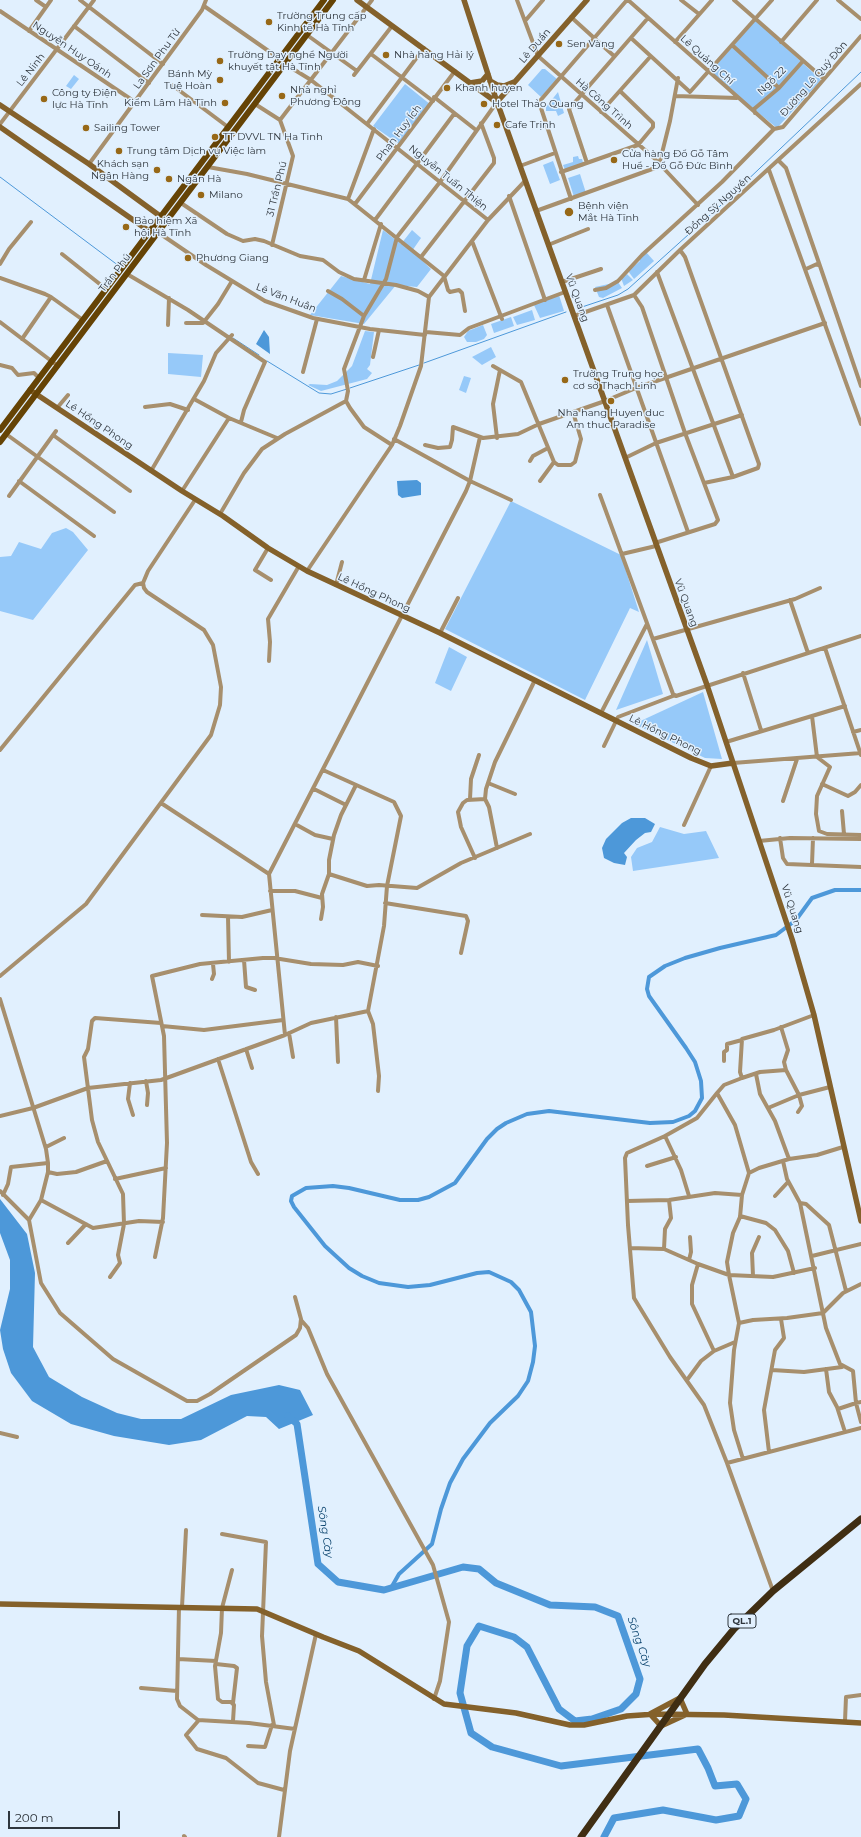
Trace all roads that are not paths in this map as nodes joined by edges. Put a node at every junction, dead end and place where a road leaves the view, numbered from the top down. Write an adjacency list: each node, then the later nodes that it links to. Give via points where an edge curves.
1 (36, 0): 22 (street)
2 (51, 0): 22 (street)
3 (80, 0): 23 (street)
4 (94, 0): 23 (street, Lê Ninh)
5 (206, 0): 21 (street, La Sơn Phu Tử)
6 (324, 0): 49 (main road, Trần Phú)
7 (332, 0): 35 (main road, Trần Phú)
8 (357, 0): 24 (street)
9 (372, 0): 24 (street)
10 (464, 0): 55 (street, Vũ Quang)
11 (517, 0): 31 (street)
12 (543, 0): 31 (street)
13 (587, 0): 27 (street, Lê Duẩn)
14 (628, 0): 28 (street, Lê Quảng Chí); 37 (street)
15 (681, 0): 26 (street)
16 (712, 0): 26 (street)
17 (734, 0): 29 (street)
18 (772, 0): 29 (street)
19 (817, 0): 40 (street)
20 (838, 0): 30 (street)
21 (204, 6): 49 (street); 51 (street, La Sơn Phu Tử)
22 (46, 7): 34 (street)
23 (89, 7): 32 (street, Lê Ninh); 51 (street)
24 (367, 7): 33 (street); 44 (street)
25 (0, 11): 34 (street, Nguyễn Huy Oánh)
26 (699, 14): 39 (street)
27 (572, 17): 37 (street); 46 (street, Lê Duẩn)
28 (648, 18): 38 (street); 39 (street, Lê Quảng Chí)
29 (755, 19): 40 (street); 41 (street)
30 (861, 19)
31 (525, 21): 46 (street)
32 (74, 26): 43 (street, Lê Ninh); 64 (street)
33 (392, 26): 42 (street); 45 (street)
34 (29, 31): 43 (street, Nguyễn Huy Oánh)
35 (307, 35): 44 (street); 52 (main road, Trần Phú)
36 (861, 36): 60 (street, Đường Lê Quý Đôn)
37 (594, 38): 47 (street); 56 (street)
38 (631, 38): 47 (street); 48 (street)
39 (675, 42): 54 (street, Lê Quảng Chí)
40 (781, 42): 50 (street)
41 (732, 45): 54 (street); 67 (street)
42 (424, 48): 53 (street); 57 (street)
43 (56, 50): 73 (street, Nguyễn Huy Oánh); 77 (street, Lê Ninh)
44 (331, 53): 45 (street, via 355,73); 61 (street)
45 (371, 54): 57 (street)
46 (538, 56): 56 (street, Hà Công Trình); 59 (street, Lê Duẩn)
47 (614, 56): 69 (street)
48 (650, 57): 58 (street); 68 (street)
49 (280, 59): 86 (main road, Trần Phú)
50 (803, 61): 60 (street); 67 (street, Ngõ 22)
51 (163, 64): 64 (street, La Sơn Phu Tử)
52 (286, 64): 61 (street, Nguyễn Tuấn Thiện); 75 (main road, Trần Phú)
53 (455, 71): 63 (street); 72 (street, Phan Huy Ích)
54 (708, 72): 58 (street, via 690,92); 71 (street, Lê Quảng Chí)
55 (488, 74): 62 (street, Vũ Quang); 63 (street, via 482,81)
56 (559, 76): 69 (street, Hà Công Trình); 92 (street, via 539,102)
57 (402, 78): 72 (street); 84 (street)
58 (678, 78): 70 (street)
59 (518, 79): 62 (street, via 504,86); 74 (street, Lê Duẩn)
60 (824, 79): 88 (street, Đường Lê Quý Đôn, via 783,127)
61 (311, 80): 81 (street); 84 (street, Nguyễn Tuấn Thiện)
62 (490, 81): 74 (street, Vũ Quang)
63 (469, 82): 74 (street)
64 (149, 83): 73 (street, La Sơn Phu Tử)
65 (861, 84): 93 (street, Đồng Sỹ Nguyên)
66 (172, 85): 86 (street)
67 (779, 88): 80 (street, Ngõ 22, via 754,110)
68 (620, 91): 78 (street); 90 (street, via 653,123 653,127)
69 (581, 94): 78 (street, Hà Công Trình); 94 (street, via 569,111)
70 (675, 96): 71 (street); 97 (street)
71 (737, 98): 80 (street, Lê Quảng Chí)
72 (434, 99): 79 (street); 91 (street, Phan Huy Ích)
73 (135, 102): 95 (street, La Sơn Phu Tử)
74 (497, 102): 82 (street); 98 (street, Vũ Quang)
75 (255, 104): 81 (street); 99 (main road, Trần Phú)
76 (0, 105): 77 (street)
77 (9, 111): 83 (street, Lê Ninh); 95 (street)
78 (601, 112): 90 (street, Hà Công Trình)
79 (454, 114): 89 (street); 96 (street)
80 (755, 114): 88 (street, Lê Quảng Chí)
81 (280, 120): 104 (street, 31 Trần Phú, via 293,156)
82 (481, 123): 89 (street); 108 (street, via 494,163)
83 (0, 124)
84 (367, 124): 87 (street, Nguyễn Tuấn Thiện)
85 (0, 127): 119 (street)
86 (228, 127): 113 (main road, Trần Phú)
87 (374, 129): 91 (street, Nguyễn Tuấn Thiện); 107 (street)
88 (775, 129): 111 (street, Đường Lê Quý Đôn)
89 (476, 130): 103 (street)
90 (638, 145): 94 (street); 97 (street, Hà Công Trình)
91 (398, 148): 96 (street, Nguyễn Tuấn Thiện); 110 (street, Phan Huy Ích)
92 (555, 153): 98 (street); 101 (street)
93 (779, 160): 100 (street, Đồng Sỹ Nguyên); 129 (street, via 786,168)
94 (586, 163): 101 (street)
95 (89, 164): 113 (street)
96 (417, 164): 103 (street, Nguyễn Tuấn Thiện); 114 (street)
97 (659, 165): 106 (street); 111 (street, Hà Công Trình)
98 (520, 166): 102 (street, Vũ Quang)
99 (208, 167): 104 (street); 109 (main road, Trần Phú)
100 (769, 170): 125 (street, Đồng Sỹ Nguyên); 130 (street)
101 (562, 172): 106 (street)
102 (525, 180): 105 (street); 112 (street, Vũ Quang)
103 (440, 182): 108 (street, Nguyễn Tuấn Thiện); 121 (street)
104 (288, 185): 107 (street); 123 (street, 31 Trần Phú)
105 (509, 196): 115 (street); 148 (street)
106 (571, 198): 112 (street)
107 (348, 199): 110 (street)
108 (464, 200): 115 (street, Nguyễn Tuấn Thiện); 127 (street)
109 (180, 203): 120 (main road, Trần Phú); 123 (street, via 230,236 243,241 255,239)
110 (355, 204): 114 (street)
111 (698, 205): 141 (street, Đường Lê Quý Đôn, via 642,255 618,281 606,288)
112 (536, 211): 124 (street, Vũ Quang)
113 (160, 216): 119 (main road, Trần Phú)
114 (375, 220): 117 (street)
115 (488, 220): 122 (street)
116 (31, 222): 128 (street, via 12,244)
117 (381, 224): 121 (street); 136 (street)
118 (588, 229): 124 (street)
119 (149, 231): 140 (main road, Trần Phú)
120 (159, 233): 133 (main road, Trần Phú); 137 (street, Lê Văn Huân)
121 (397, 237): 127 (street); 139 (street)
122 (472, 241): 134 (street); 153 (street)
123 (272, 245): 136 (street, via 300,256 323,260 347,277)
124 (548, 245): 138 (street, Vũ Quang)
125 (680, 250): 132 (street, Đồng Sỹ Nguyên); 167 (street, via 685,257)
126 (62, 254): 140 (street)
127 (421, 257): 134 (street)
128 (0, 264)
129 (818, 265): 130 (street); 177 (street)
130 (808, 267): 159 (street)
131 (602, 270): 138 (street)
132 (657, 272): 144 (street, Đồng Sỹ Nguyên); 172 (street)
133 (127, 274): 147 (street); 170 (main road, Trần Phú)
134 (444, 276): 146 (street); 150 (street, via 450,292 459,290 462,293)
135 (0, 278): 145 (street)
136 (364, 280): 139 (street)
137 (232, 282): 154 (street, Lê Văn Huân, via 265,301); 156 (street)
138 (562, 282): 143 (street, Vũ Quang)
139 (384, 283): 146 (street, via 418,291); 151 (street)
140 (106, 288): 155 (main road, Trần Phú)
141 (595, 290)
142 (328, 291): 151 (street)
143 (566, 292): 148 (street, Lê Văn Huân); 152 (street, Vũ Quang)
144 (634, 295): 149 (street, Đồng Sỹ Nguyên); 176 (street, via 642,307)
145 (51, 297): 155 (street); 165 (street)
146 (429, 297): 163 (street)
147 (169, 298): 156 (street); 160 (street)
148 (546, 300): 153 (street, Lê Văn Huân)
149 (607, 305): 152 (street, Đồng Sỹ Nguyên); 178 (street)
150 (465, 311)
151 (364, 316): 161 (street)
152 (574, 316): 184 (street, Vũ Quang)
153 (501, 317): 163 (street, Lê Văn Huân, via 469,328 460,335)
154 (317, 319): 161 (street, Lê Văn Huân); 174 (street)
155 (83, 320): 168 (main road, Trần Phú)
156 (206, 320): 158 (street, via 200,324); 164 (street)
157 (0, 322): 165 (street)
158 (186, 323)
159 (825, 323): 167 (street); 193 (street)
160 (168, 325)
161 (360, 327): 162 (street, Lê Văn Huân); 183 (street, via 344,369 348,391)
162 (379, 330): 163 (street, Lê Văn Huân); 166 (street)
163 (426, 333): 201 (street, via 421,363)
164 (231, 336): 182 (street, via 216,353); 191 (street, via 264,362)
165 (22, 339): 168 (street)
166 (373, 357)
167 (722, 359): 172 (street); 189 (street)
168 (52, 361): 170 (street); 175 (main road, Trần Phú)
169 (0, 366): 175 (street, via 12,368 18,375 34,373)
170 (58, 366): 180 (main road, Trần Phú)
171 (493, 366): 173 (street)
172 (692, 369): 176 (street); 194 (street)
173 (500, 370): 192 (street, via 521,382); 200 (street, via 493,404)
174 (302, 372)
175 (39, 378): 179 (main road, Trần Phú)
176 (665, 378): 178 (street); 196 (street)
177 (861, 386)
178 (636, 388): 184 (street); 203 (street)
179 (30, 390): 180 (street, Lê Hồng Phong); 195 (main road, Trần Phú)
180 (36, 394): 186 (street, Lê Hồng Phong); 197 (main road, Trần Phú)
181 (68, 395): 186 (street)
182 (194, 399): 187 (street); 190 (street)
183 (346, 401): 199 (street); 204 (street, via 364,427)
184 (604, 401): 188 (street); 208 (street, Vũ Quang)
185 (145, 407): 187 (street, via 170,404)
186 (57, 408): 211 (street, Lê Hồng Phong)
187 (188, 410): 211 (street)
188 (573, 412): 192 (street); 210 (street, via 581,439 575,462 571,465 558,465)
189 (742, 415): 194 (street); 212 (street, via 759,464 758,468)
190 (229, 418): 191 (street); 218 (street)
191 (241, 422): 199 (street)
192 (539, 424): 200 (street, via 518,434); 206 (street)
193 (861, 424)
194 (714, 425): 196 (street); 212 (street)
195 (0, 430)
196 (685, 433): 203 (street); 216 (street)
197 (6, 434): 202 (main road, Trần Phú); 207 (street)
198 (480, 437): 200 (street); 205 (street, via 453,427 450,447); 214 (street)
199 (277, 438): 224 (street, via 258,452)
200 (497, 438)
201 (394, 439): 204 (street); 214 (street)
202 (0, 442)
203 (656, 443): 208 (street); 225 (street)
204 (392, 444): 232 (street)
205 (425, 445)
206 (548, 448): 209 (street, via 533,456); 210 (street)
207 (37, 456): 213 (street); 217 (street, via 55,433); 223 (street)
208 (625, 458): 227 (street, Vũ Quang)
209 (530, 461)
210 (554, 462): 215 (street)
211 (151, 471): 218 (street, Lê Hồng Phong)
212 (733, 477): 216 (street)
213 (19, 481): 220 (street); 226 (street)
214 (470, 481): 222 (street); 239 (street)
215 (540, 481)
216 (704, 483): 225 (street, via 718,521)
217 (130, 491)
218 (182, 491): 221 (street, Lê Hồng Phong)
219 (600, 495): 229 (street)
220 (9, 496)
221 (196, 500): 224 (street, Lê Hồng Phong); 234 (street, via 148,570)
222 (511, 500)
223 (114, 512)
224 (220, 514): 228 (street, Lê Hồng Phong)
225 (688, 532): 227 (street)
226 (94, 536)
227 (655, 544): 229 (street); 241 (street, Vũ Quang)
228 (268, 548): 231 (street, Lê Hồng Phong); 233 (street, via 255,570)
229 (622, 554): 240 (street)
230 (342, 562): 235 (street)
231 (299, 566): 232 (street, Lê Hồng Phong); 247 (street, via 268,619)
232 (307, 570): 235 (street, Lê Hồng Phong)
233 (271, 580)
234 (143, 583): 261 (street, via 135,585); 278 (street, via 147,592 194,621 208,635 218,664 221,687 220,705 211,734)
235 (336, 585): 239 (street, Lê Hồng Phong)
236 (820, 588): 238 (street)
237 (458, 598): 242 (street)
238 (790, 600): 241 (street); 246 (street)
239 (402, 616): 242 (street, Lê Hồng Phong); 268 (street)
240 (647, 624): 244 (street); 253 (street)
241 (687, 630): 244 (street); 250 (street, Vũ Quang)
242 (440, 633): 249 (street, Lê Hồng Phong)
243 (861, 636): 245 (street)
244 (653, 640): 251 (street)
245 (825, 648): 246 (street); 252 (street)
246 (808, 653): 248 (street)
247 (269, 661)
248 (743, 673): 250 (street); 256 (street)
249 (535, 680): 253 (street, Lê Hồng Phong); 269 (street, via 495,762)
250 (707, 685): 251 (street, via 676,696); 259 (street, Vũ Quang)
251 (673, 694): 255 (street, via 618,717)
252 (845, 706): 254 (street); 258 (street)
253 (601, 713): 255 (street, Lê Hồng Phong)
254 (812, 716): 256 (street); 264 (street)
255 (615, 721): 260 (street); 267 (street, Lê Hồng Phong)
256 (761, 730): 259 (street)
257 (861, 730): 258 (street)
258 (854, 732): 262 (street)
259 (726, 742): 266 (street, Vũ Quang)
260 (604, 746)
261 (0, 750)
262 (861, 754): 264 (street)
263 (478, 755): 275 (street, via 471,779)
264 (817, 757): 265 (street); 270 (street, via 830,767)
265 (797, 759): 266 (street); 277 (street)
266 (733, 763): 267 (street, Lê Hồng Phong); 290 (street, Vũ Quang)
267 (711, 766): 282 (street)
268 (323, 770): 271 (street); 273 (street)
269 (488, 783): 274 (street); 276 (street)
270 (822, 784): 272 (street, via 848,796); 284 (street, via 816,807 819,831 827,834)
271 (356, 785): 279 (street); 297 (street, via 394,802 400,810 400,824)
272 (861, 785)
273 (314, 789): 279 (street); 281 (street)
274 (515, 794)
275 (470, 799): 276 (street); 292 (street, via 463,803 458,816)
276 (485, 799): 291 (street)
277 (783, 801)
278 (161, 803): 295 (street); 311 (street, via 86,904)
279 (346, 805): 288 (street)
280 (842, 811): 284 (street)
281 (295, 824): 288 (street, via 311,833); 295 (street)
282 (684, 826)
283 (530, 834): 291 (street)
284 (844, 834): 285 (street)
285 (861, 835)
286 (780, 838): 287 (street); 290 (street); 293 (street, via 785,862)
287 (813, 838): 289 (street); 293 (street)
288 (333, 839): 296 (street)
289 (861, 839)
290 (759, 841): 316 (street, Vũ Quang)
291 (497, 848): 292 (street)
292 (474, 858): 297 (street, via 420,887)
293 (812, 864): 294 (street)
294 (861, 866)
295 (269, 874): 298 (street)
296 (329, 874): 297 (street, via 364,886); 299 (street)
297 (387, 886): 300 (street)
298 (270, 891): 299 (street, via 295,891); 301 (street)
299 (322, 898): 304 (street)
300 (385, 903): 305 (street, via 464,915 468,921); 310 (street)
301 (272, 910): 303 (street); 306 (street)
302 (202, 915): 303 (street)
303 (228, 917): 308 (street)
304 (321, 919)
305 (461, 953)
306 (278, 959): 307 (street); 310 (street, via 311,964 343,965 358,962); 318 (street)
307 (244, 960): 308 (street); 313 (street, via 246,987)
308 (229, 962): 309 (street)
309 (213, 964): 312 (street); 319 (street, via 187,967 152,976)
310 (378, 966): 315 (street)
311 (0, 976)
312 (212, 979)
313 (255, 990)
314 (0, 999): 341 (street)
315 (368, 1011): 317 (street); 337 (street, via 373,1024 379,1076)
316 (814, 1015): 320 (street); 335 (street, Vũ Quang)
317 (336, 1017): 321 (street, via 310,1023); 327 (street)
318 (284, 1020): 319 (street, via 204,1030); 321 (street)
319 (162, 1024): 331 (street); 336 (street, via 98,1018 93,1020 84,1059)
320 (781, 1027): 322 (street, via 744,1037); 329 (street, via 788,1044 784,1063)
321 (287, 1034): 323 (street); 324 (street)
322 (742, 1040): 326 (street, via 727,1044); 332 (street)
323 (246, 1049): 325 (street); 328 (street)
324 (293, 1057)
325 (218, 1059): 331 (street); 359 (street, via 251,1162)
326 (724, 1061)
327 (338, 1062)
328 (252, 1068)
329 (786, 1070): 330 (street); 339 (street)
330 (756, 1074): 332 (street); 342 (street, via 760,1094)
331 (166, 1078): 333 (street); 356 (street)
332 (742, 1078): 338 (street, via 724,1085)
333 (146, 1081): 334 (street); 340 (street)
334 (130, 1083): 336 (street); 344 (street, via 128,1099)
335 (830, 1087): 339 (street); 349 (street, Vũ Quang)
336 (88, 1088): 341 (street); 352 (street, via 92,1120)
337 (378, 1091)
338 (717, 1093): 346 (street, via 697,1118); 358 (street, via 735,1124)
339 (799, 1095): 342 (street); 343 (street, via 802,1108)
340 (147, 1105)
341 (33, 1108): 345 (street); 348 (street)
342 (768, 1108): 351 (street)
343 (798, 1112)
344 (133, 1115)
345 (0, 1116)
346 (664, 1136): 350 (street); 368 (street, via 627,1153)
347 (64, 1138): 348 (street)
348 (46, 1147): 354 (street)
349 (843, 1147): 351 (street, via 817,1155); 372 (street, Vũ Quang)
350 (676, 1157): 355 (street); 364 (street)
351 (789, 1159): 353 (street)
352 (107, 1161): 357 (street, via 76,1172); 360 (street)
353 (783, 1161): 358 (street); 361 (street)
354 (48, 1163): 357 (street); 362 (street, via 13,1166)
355 (646, 1166)
356 (166, 1168): 360 (street); 373 (street)
357 (48, 1172): 366 (street)
358 (749, 1173): 363 (street)
359 (258, 1174)
360 (115, 1179): 375 (street, via 122,1194)
361 (788, 1182): 365 (street); 369 (street)
362 (2, 1193): 371 (street)
363 (742, 1195): 364 (street, via 719,1193); 370 (street)
364 (689, 1196): 367 (street)
365 (775, 1196)
366 (41, 1200): 371 (street); 374 (street)
367 (669, 1200): 368 (street); 381 (street, via 671,1218 665,1229)
368 (627, 1201): 380 (street)
369 (800, 1203): 382 (street, via 806,1204 829,1225); 383 (street)
370 (740, 1216): 388 (street, via 766,1223 775,1230 788,1251); 389 (street, via 734,1227 728,1257)
371 (29, 1220): 397 (street, via 41,1284 60,1313 113,1359 187,1401 197,1401 210,1394 293,1338 299,1331)
372 (861, 1221)
373 (163, 1222): 375 (street, via 142,1221); 384 (street)
374 (86, 1224): 375 (street, via 97,1228); 378 (street)
375 (124, 1224): 391 (street, via 118,1255 120,1263)
376 (690, 1237): 385 (street)
377 (759, 1237): 390 (street, via 752,1253)
378 (68, 1243)
379 (861, 1244): 382 (street)
380 (630, 1248): 381 (street); 404 (street, via 634,1300)
381 (664, 1249): 385 (street)
382 (836, 1250): 383 (street); 393 (street)
383 (812, 1256): 387 (street)
384 (155, 1257)
385 (689, 1260): 386 (street)
386 (698, 1264): 389 (street); 400 (street, via 692,1285 692,1304)
387 (815, 1268): 388 (street); 395 (street)
388 (794, 1273): 390 (street, via 773,1277)
389 (728, 1275): 390 (street); 398 (street)
390 (753, 1276)
391 (110, 1277)
392 (861, 1284): 393 (street)
393 (846, 1291): 395 (street)
394 (295, 1297): 397 (street)
395 (823, 1313): 396 (street); 401 (street, via 828,1334)
396 (781, 1318): 398 (street); 403 (street, via 784,1338 775,1350)
397 (301, 1320): 432 (street, via 308,1328 327,1374 432,1561 447,1610 449,1626 440,1681)
398 (739, 1323): 399 (street)
399 (735, 1342): 400 (street); 414 (street, via 730,1415)
400 (714, 1351): 404 (street, via 698,1364)
401 (842, 1366): 402 (street); 406 (street, via 853,1372)
402 (826, 1369): 403 (street, via 803,1372); 407 (street, via 829,1392)
403 (772, 1370): 413 (street, via 764,1410)
404 (687, 1380): 415 (street, via 708,1412)
405 (861, 1402): 406 (street)
406 (856, 1403): 407 (street); 408 (street)
407 (838, 1409): 410 (street)
408 (861, 1422)
409 (861, 1428): 410 (street)
410 (845, 1432): 413 (street)
411 (0, 1433): 412 (street)
412 (17, 1436)
413 (769, 1452): 414 (street)
414 (743, 1459): 415 (street)
415 (727, 1463): 420 (street)
416 (861, 1519): 420 (highway, QL.1)
417 (186, 1530): 422 (street)
418 (222, 1534): 424 (street, via 266,1542)
419 (232, 1570): 423 (street)
420 (772, 1591): 431 (highway, QL.1, via 722,1642)
421 (0, 1604): 422 (street)
422 (180, 1607): 423 (street); 426 (street)
423 (222, 1608): 424 (street); 427 (street)
424 (262, 1610): 425 (street); 441 (street, via 266,1682)
425 (316, 1634): 432 (street, via 366,1654); 443 (street)
426 (178, 1659): 427 (street); 429 (street)
427 (216, 1663): 433 (street, via 218,1699); 433 (street, via 237,1668)
428 (141, 1688): 429 (street)
429 (177, 1691): 437 (street, via 179,1704)
430 (861, 1695): 439 (street, via 846,1697)
431 (680, 1698): 434 (street); 435 (highway, QL.1); 436 (street)
432 (434, 1699): 434 (street, via 453,1706 531,1716 576,1726)
433 (233, 1703): 438 (street)
434 (650, 1714): 435 (street); 442 (street)
435 (669, 1714): 436 (street); 442 (highway, QL.1)
436 (687, 1714): 439 (street); 442 (street)
437 (199, 1720): 438 (street); 445 (street, via 186,1735 197,1749 226,1758 258,1783)
438 (233, 1721): 441 (street)
439 (845, 1721): 440 (street)
440 (861, 1723)
441 (273, 1725): 443 (street); 444 (street, via 265,1747)
442 (660, 1726): 447 (highway, QL.1)
443 (295, 1729): 445 (street)
444 (248, 1746)
445 (284, 1790): 446 (street)
446 (279, 1837)
447 (582, 1837)

